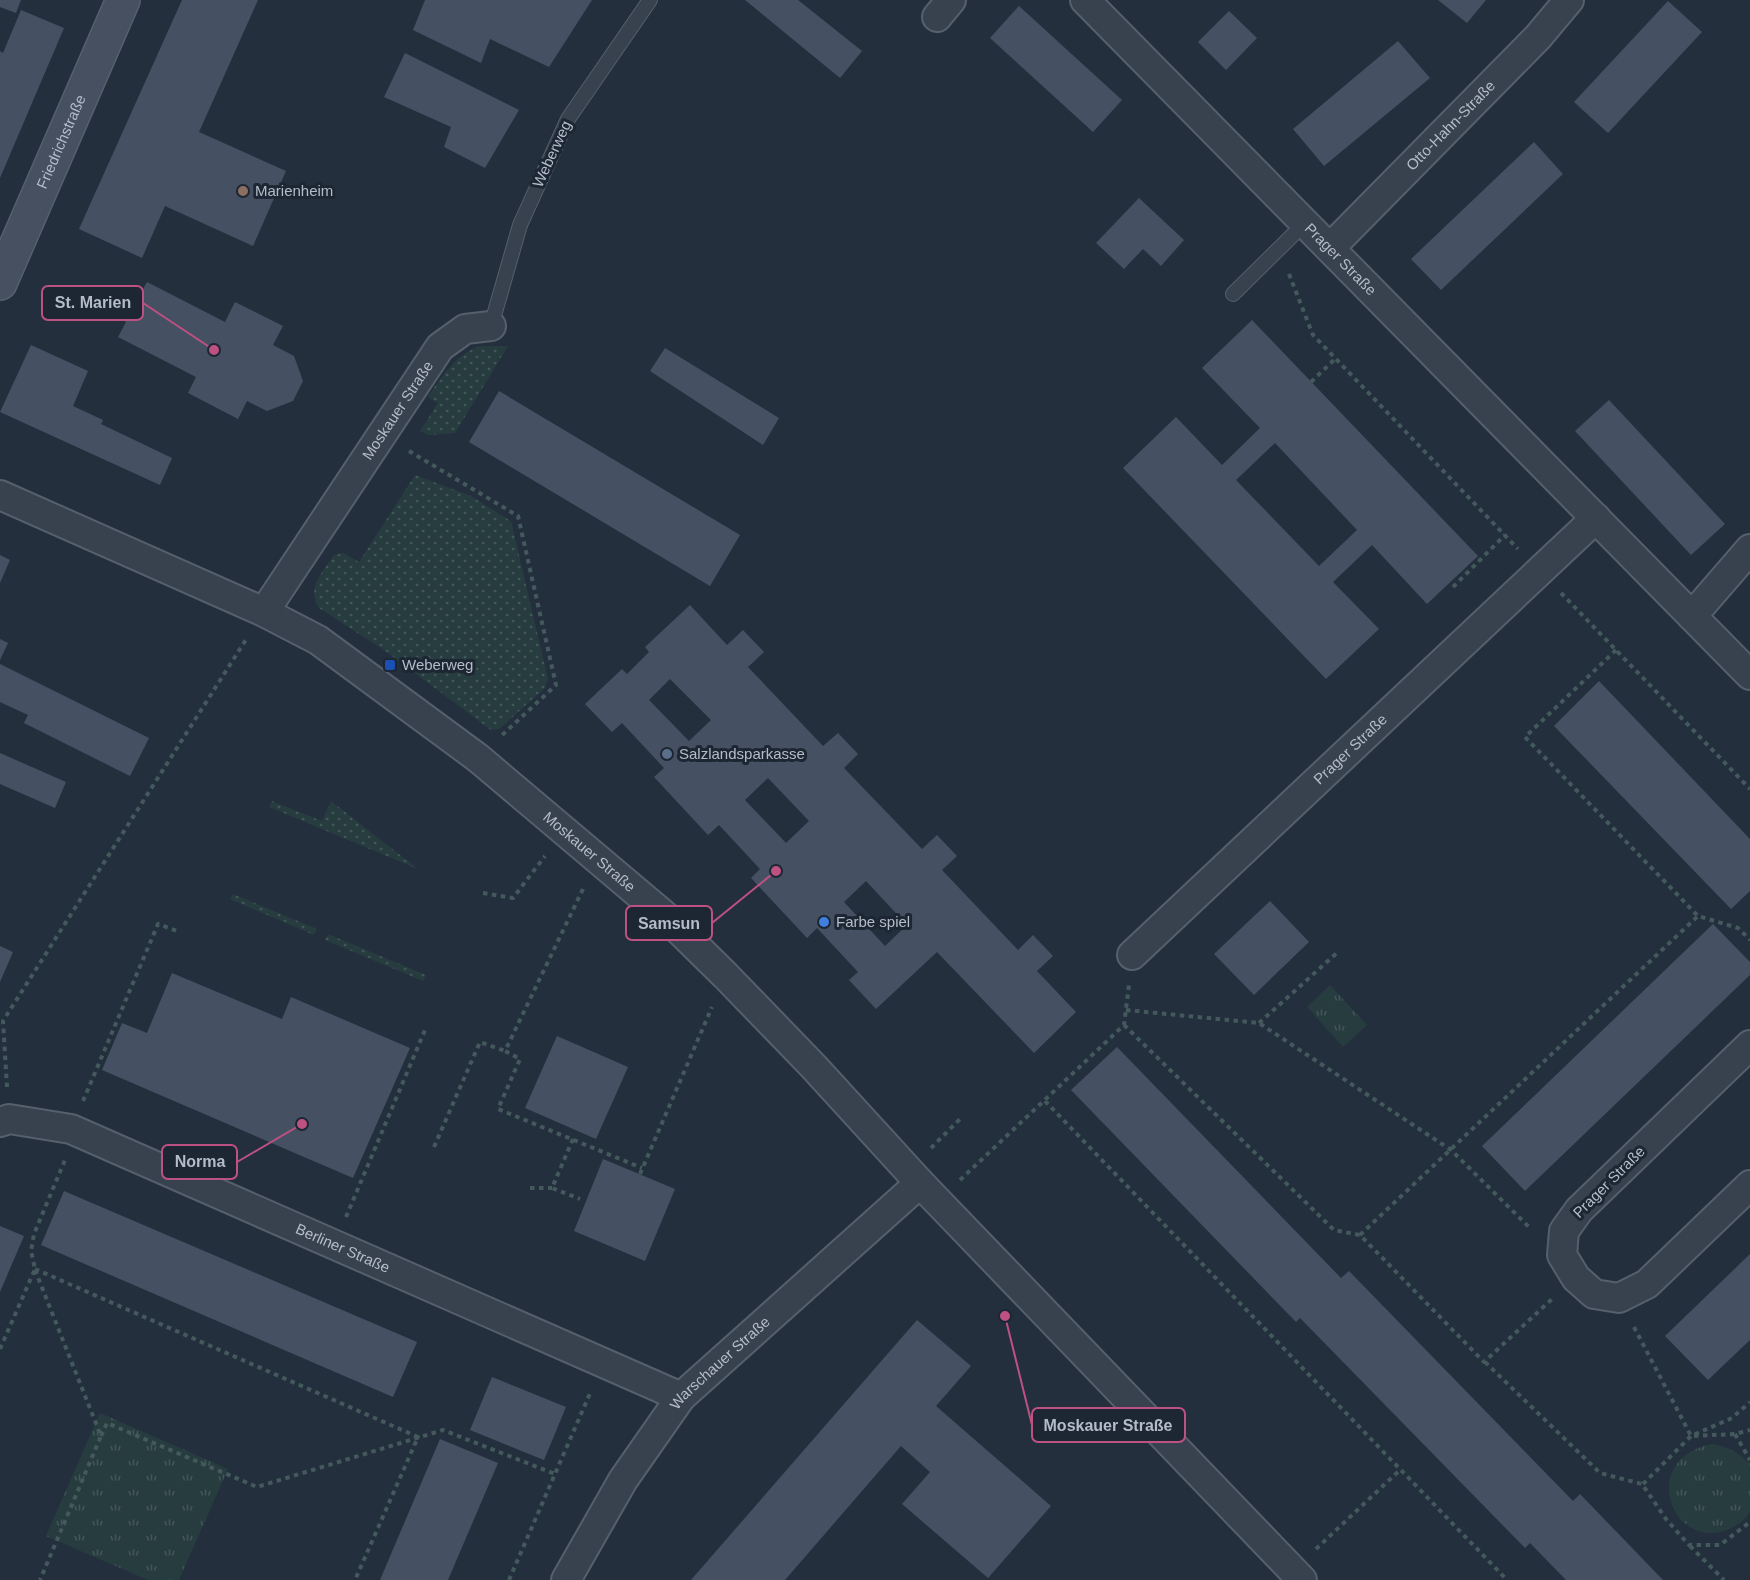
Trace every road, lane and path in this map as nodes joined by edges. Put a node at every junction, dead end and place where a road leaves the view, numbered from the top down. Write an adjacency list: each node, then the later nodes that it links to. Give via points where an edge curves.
1 (123, 0): 8 (street, Friedrichstraße)
2 (650, 0): 10 (lane, Weberweg, via 568,119 520,225)
3 (1085, 0): 5 (street, Prager Straße)
4 (1569, 0): 6 (street, Otto-Hahn-Straße, via 1538,37)
5 (1305, 224): 6 (street, Prager Straße); 7 (lane)
6 (1330, 248): 15 (street, Prager Straße)
7 (1279, 249): 9 (lane); 11 (path, via 1313,335)
8 (0, 283)
9 (1233, 294)
10 (491, 326): 13 (street, Moskauer Straße, via 465,329 440,347)
11 (1335, 358): 12 (path); 16 (path)
12 (1311, 382)
13 (382, 435): 20 (street, Moskauer Straße); 24 (path, via 518,516 555,685)
14 (0, 495): 20 (street, Moskauer Straße)
15 (1596, 518): 18 (street, Prager Straße); 21 (street, Prager Straße)
16 (1505, 535): 18 (path); 19 (path)
17 (1750, 549): 21 (street)
18 (1540, 571): 22 (path); 33 (street, Prager Straße)
19 (1453, 587)
20 (264, 612): 24 (street, Moskauer Straße, via 318,640); 43 (path, via 3,1021)
21 (1692, 616): 23 (street, Prager Straße)
22 (1616, 650): 25 (path); 29 (path, via 1525,737)
23 (1750, 675)
24 (478, 758): 26 (street, Moskauer Straße)
25 (1750, 789)
26 (564, 830): 27 (street, Moskauer Straße); 28 (path, via 513,898)
27 (598, 858): 34 (street, Moskauer Straße); 40 (path)
28 (483, 893)
29 (1698, 916): 31 (path, via 1738,928); 47 (path)
30 (177, 931): 44 (path, via 158,924)
31 (1750, 940)
32 (1338, 952): 36 (path)
33 (1132, 955): 35 (path)
34 (726, 976): 48 (path); 50 (street, Moskauer Straße)
35 (1126, 1010): 36 (path); 37 (path)
36 (1259, 1023): 47 (path)
37 (1124, 1025): 41 (path); 56 (path, via 1334,1230)
38 (425, 1030): 57 (path)
39 (1750, 1045): 51 (street, Prager Straße, via 1579,1210 1564,1231 1562,1255 1576,1278 1594,1293 1619,1298 1647,1284)
40 (505, 1051): 45 (path, via 520,1059 498,1108); 46 (path, via 480,1042)
41 (1045, 1101): 50 (path); 72 (path)
42 (961, 1118): 50 (path)
43 (5, 1120): 44 (street, Berliner Straße)
44 (74, 1131): 57 (street, Berliner Straße); 58 (path, via 34,1234 31,1251)
45 (573, 1139): 48 (path); 53 (path)
46 (434, 1147)
47 (1451, 1150): 55 (path); 56 (path)
48 (642, 1168): 49 (path)
49 (640, 1174)
50 (922, 1184): 64 (street, Warschauer Straße); 77 (street, Moskauer Straße)
51 (1750, 1185)
52 (531, 1188): 53 (path)
53 (552, 1188): 54 (path)
54 (580, 1199)
55 (1530, 1228)
56 (1360, 1235): 62 (path)
57 (334, 1245): 63 (street, Berliner Straße)
58 (35, 1269): 61 (path); 68 (path); 70 (path)
59 (1555, 1296): 62 (path)
60 (1633, 1325): 69 (path)
61 (0, 1349)
62 (1484, 1362): 74 (path, via 1600,1473)
63 (604, 1363): 64 (street, Berliner Straße); 73 (path)
64 (681, 1397): 81 (street, Warschauer Straße, via 623,1480)
65 (1750, 1401): 69 (path, via 1732,1418)
66 (1750, 1430): 67 (path)
67 (1735, 1434): 69 (path); 71 (path)
68 (101, 1436): 70 (path, via 107,1423 257,1487); 78 (path)
69 (1691, 1436): 74 (path)
70 (418, 1437): 73 (path, via 443,1430); 79 (path)
71 (1750, 1460)
72 (1401, 1468): 77 (path); 82 (path)
73 (555, 1474): 80 (path)
74 (1642, 1484): 76 (path)
75 (1750, 1522): 76 (path, via 1720,1545)
76 (1689, 1545): 83 (path)
77 (1297, 1575)
78 (40, 1580)
79 (355, 1580)
80 (509, 1580)
81 (566, 1580)
82 (1507, 1580)
83 (1724, 1580)

